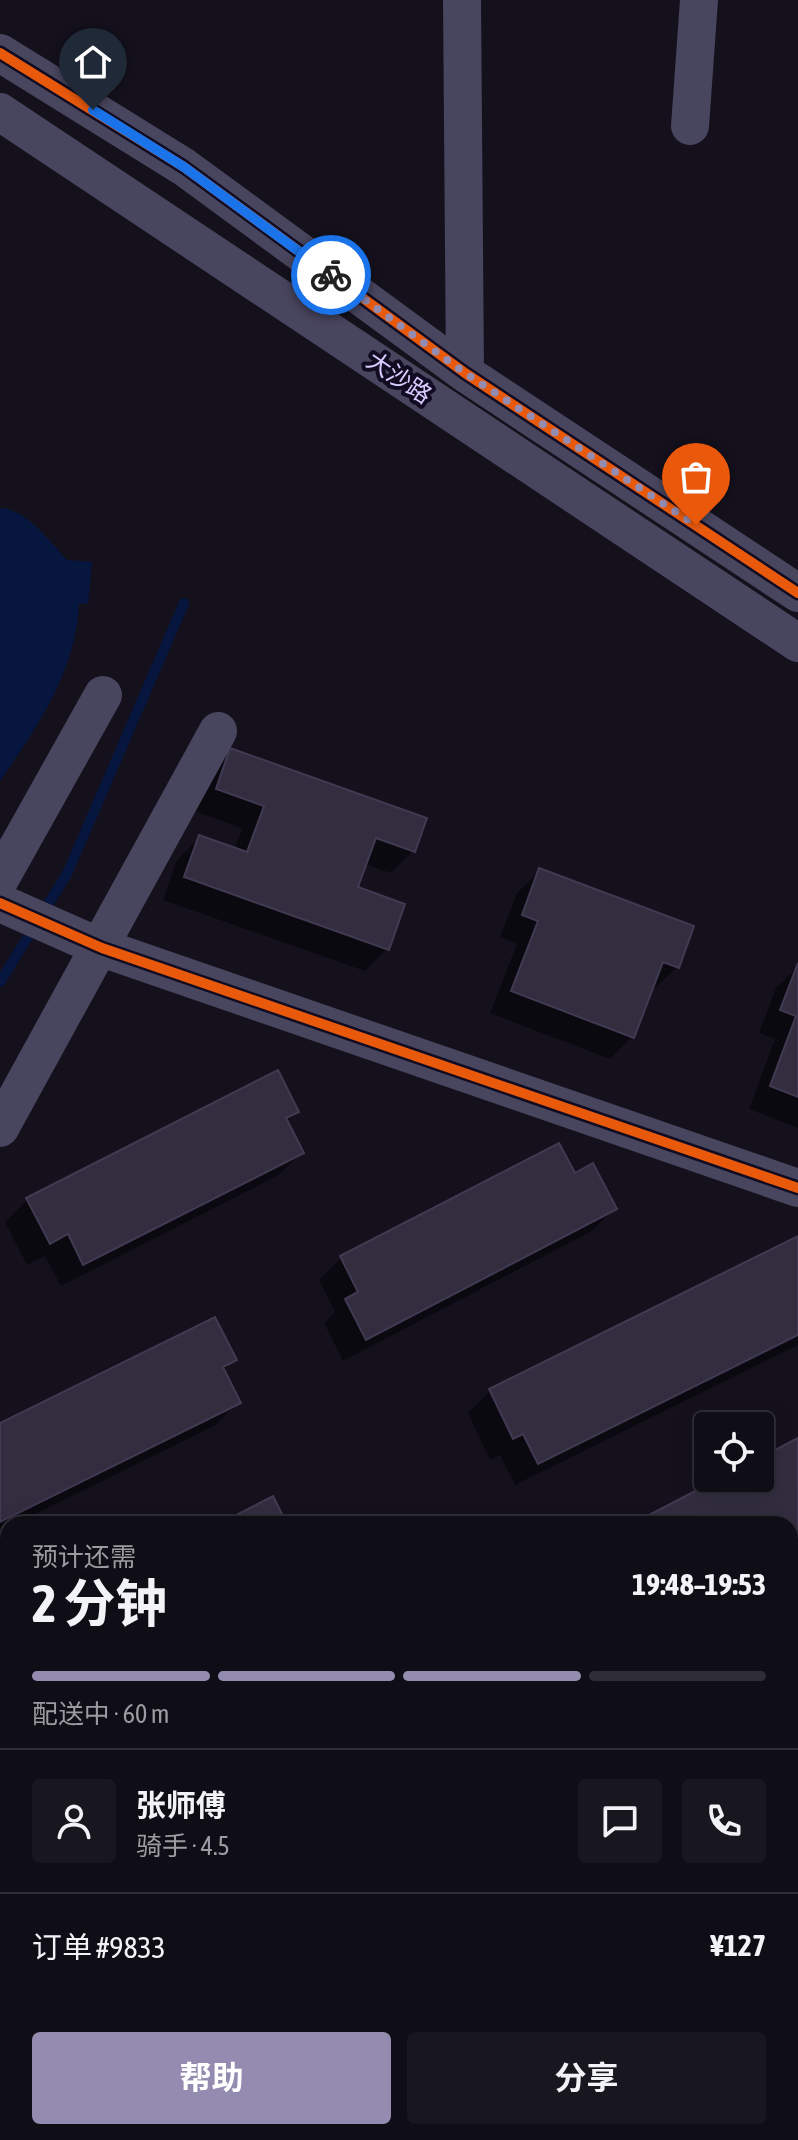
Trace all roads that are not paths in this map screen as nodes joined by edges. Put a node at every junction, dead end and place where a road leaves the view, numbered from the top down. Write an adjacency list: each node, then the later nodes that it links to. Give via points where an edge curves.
1 (462, 0): 6 (street)
2 (699, 0): 5 (street)
3 (0, 53): 6 (street, 大沙路, via 184,167)
4 (0, 112): 8 (street, 大沙路)
5 (690, 126)
6 (465, 373): 7 (street, 大沙路)
7 (798, 593)
8 (798, 643)
9 (103, 695): 11 (street)
10 (218, 731): 13 (street)
11 (0, 879)
12 (0, 903): 13 (street)
13 (102, 948): 14 (street); 15 (street)
14 (0, 1128)
15 (798, 1188)

